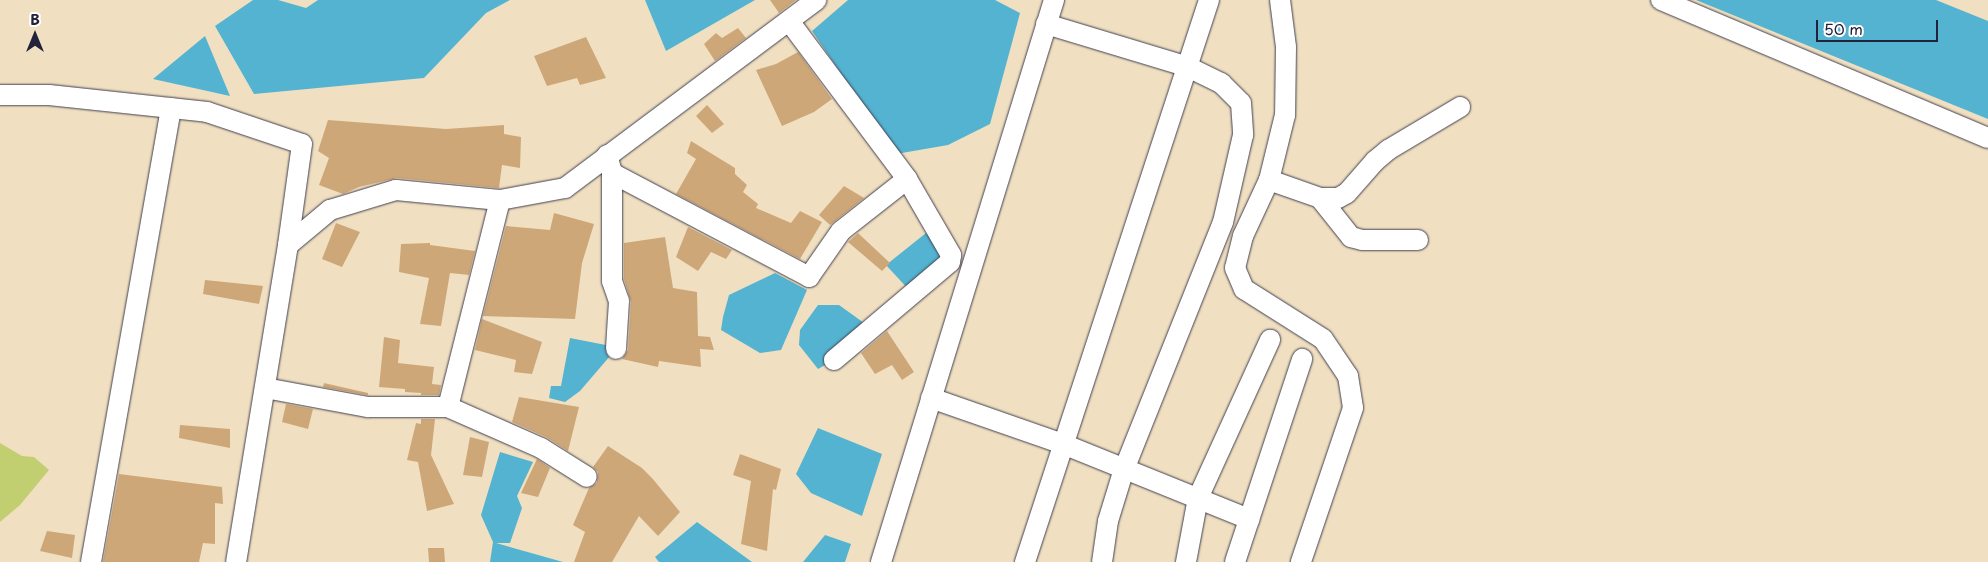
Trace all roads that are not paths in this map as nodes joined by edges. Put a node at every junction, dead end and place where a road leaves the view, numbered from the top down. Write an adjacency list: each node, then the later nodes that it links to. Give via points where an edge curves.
1 (816, 0): 6 (street)
2 (1054, 0): 7 (street)
3 (1209, 0): 8 (street)
4 (1280, 0): 15 (street, via 1286,47 1285,102)
5 (1661, 0): 12 (street)
6 (789, 21): 13 (street); 14 (street)
7 (1046, 24): 8 (street); 25 (street)
8 (1188, 66): 27 (street); 28 (street, via 1221,83 1241,103 1243,135 1223,222)
9 (0, 95): 11 (street, via 49,95)
10 (1460, 107): 16 (street, via 1388,150 1343,196)
11 (171, 108): 19 (street, via 207,112 302,144); 32 (street)
12 (1988, 138)
13 (609, 164): 14 (street, via 809,277 840,231); 17 (street, via 564,188); 21 (street, via 612,281 619,301)
14 (907, 179): 23 (street, via 952,258)
15 (1269, 180): 16 (street); 39 (street, via 1243,236 1235,268 1244,289 1322,339 1348,376 1353,408)
16 (1320, 198): 18 (street, via 1351,236 1362,240)
17 (500, 200): 19 (street, via 396,190 330,210); 26 (street)
18 (1418, 240)
19 (288, 245): 24 (street)
20 (1270, 340): 30 (street)
21 (616, 349)
22 (1302, 359): 31 (street)
23 (834, 360)
24 (265, 388): 26 (street, via 368,406); 33 (street)
25 (931, 398): 27 (street); 34 (street)
26 (448, 407): 29 (street, via 541,448)
27 (1063, 444): 28 (street); 35 (street)
28 (1124, 470): 30 (street); 36 (street, via 1108,521)
29 (587, 477)
30 (1198, 498): 31 (street); 37 (street)
31 (1249, 519): 38 (street)
32 (91, 562)
33 (236, 562)
34 (881, 562)
35 (1025, 562)
36 (1102, 562)
37 (1186, 562)
38 (1235, 562)
39 (1302, 562)

